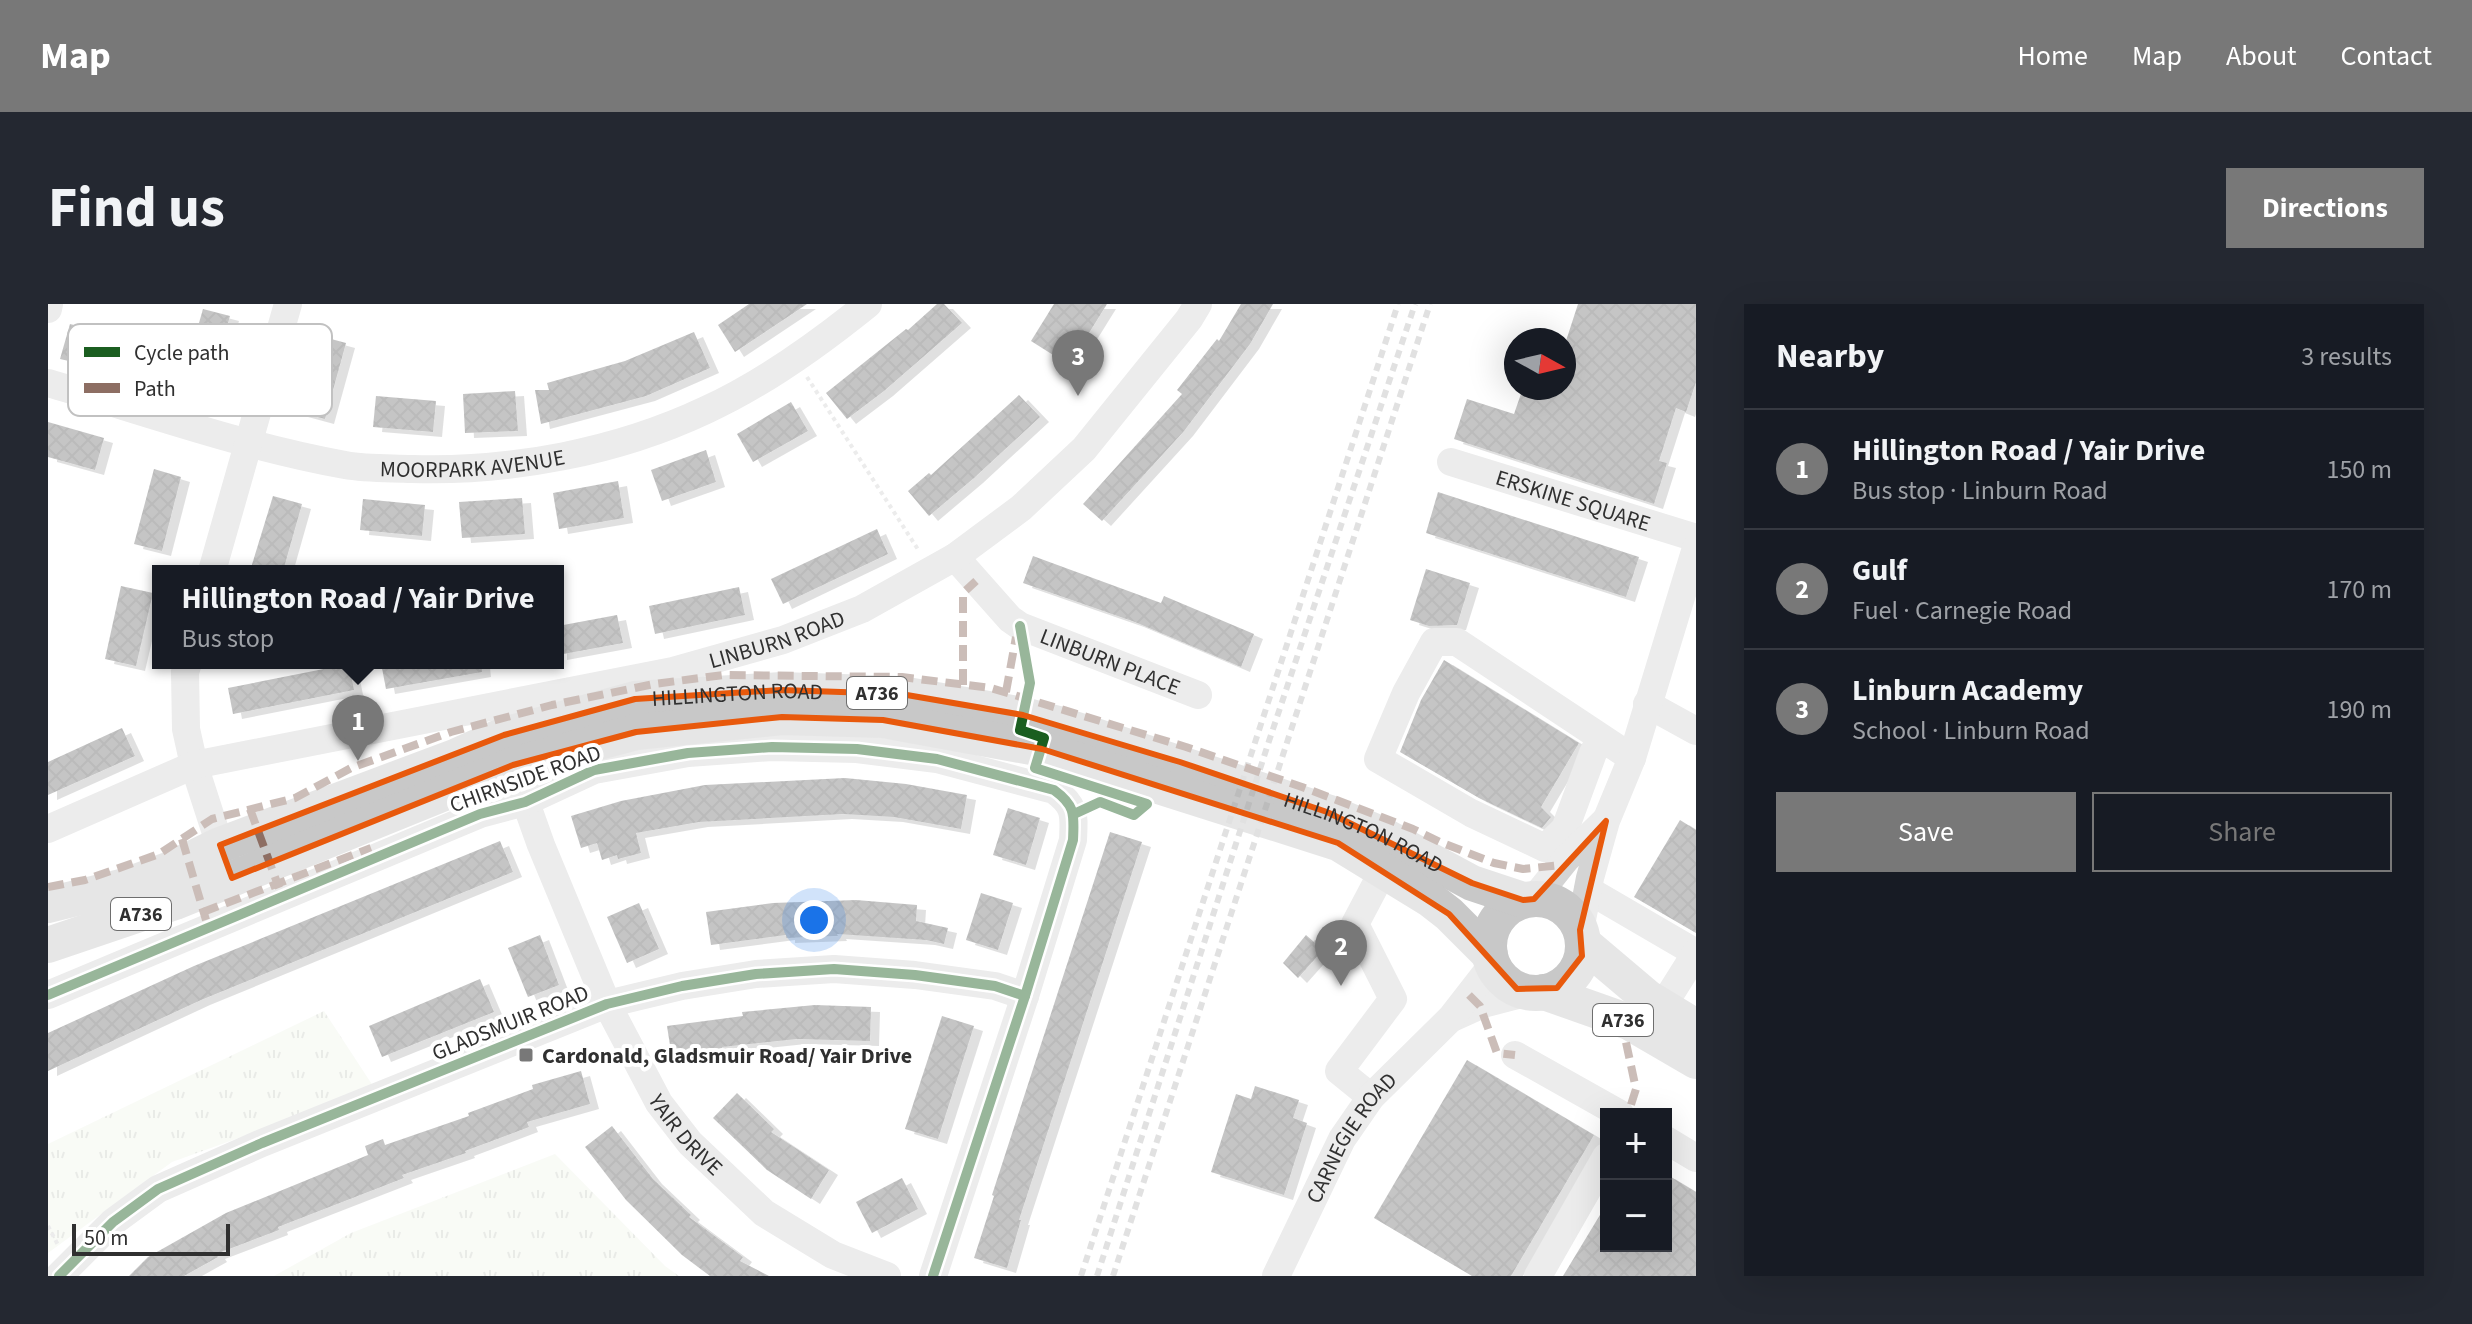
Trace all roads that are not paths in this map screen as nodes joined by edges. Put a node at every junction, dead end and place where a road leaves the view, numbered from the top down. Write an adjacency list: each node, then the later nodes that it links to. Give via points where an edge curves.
1 (288, 304): 4 (street)
2 (868, 304): 9 (street, MOORPARK AVENUE, via 754,385 705,411 628,440 555,458 442,470 348,466)
3 (1198, 304): 13 (street, LINBURN ROAD, via 1084,449 1021,508)
4 (282, 324)
5 (48, 383): 6 (street, MOORPARK AVENUE)
6 (68, 389)
7 (160, 416): 9 (street, MOORPARK AVENUE)
8 (256, 416): 9 (street)
9 (249, 442): 14 (street)
10 (1451, 462): 11 (street, ERSKINE SQUARE)
11 (1696, 538)
12 (1696, 548): 17 (street)
13 (943, 564): 16 (street, LINBURN PLACE, via 1020,626); 22 (street, LINBURN ROAD, via 849,614 783,640 673,671)
14 (214, 565)
15 (186, 669): 22 (street, via 186,729)
16 (1198, 695)
17 (1647, 704): 18 (street); 21 (street)
18 (1696, 731)
19 (1601, 738): 19 (street, via 1457,642 1434,642 1378,759 1545,848 1565,829); 21 (street)
20 (509, 750): 23 (street, YAIR DRIVE); 26 (main road, HILLINGTON ROAD / A736, via 457,756); 27 (main road, HILLINGTON ROAD / A736, via 782,717 883,720 1042,749 1338,843); 28 (main road, HILLINGTON ROAD / A736); 30 (main road, HILLINGTON ROAD / A736, via 635,699 781,690 901,694 1023,715 1180,762 1341,817 1472,883)
21 (1632, 758): 24 (street)
22 (194, 765): 25 (street, LINBURN ROAD); 26 (street)
23 (525, 802): 37 (street, CHIRNSIDE ROAD, via 480,814); 38 (street, CHIRNSIDE ROAD, via 594,770 688,753 772,747 857,749 937,759 1054,790 1067,799 1074,814 1073,840); 39 (street, YAIR DRIVE)
24 (1606, 821): 29 (street); 30 (street)
25 (48, 829)
26 (220, 845): 28 (street); 31 (main road, HILLINGTON ROAD / A736, via 125,886)
27 (1384, 869): 35 (main road, HILLINGTON ROAD / A736, via 1449,914); 45 (street, via 1355,924 1393,999 1339,1071)
28 (232, 878): 33 (main road, HILLINGTON ROAD / A736)
29 (1588, 890): 32 (street); 34 (street)
30 (1528, 900): 32 (main road, via 1543,899 1563,908); 35 (main road, via 1501,914 1493,925)
31 (48, 905)
32 (1581, 936): 36 (main road, via 1577,969 1557,988); 40 (main road, A736, via 1626,982)
33 (48, 945)
34 (1696, 953): 40 (street)
35 (1491, 959): 36 (main road, via 1506,982); 41 (street, CARNEGIE ROAD)
36 (1536, 992): 41 (street, CARNEGIE ROAD, via 1483,1004); 44 (main road, A736, via 1629,1022)
37 (48, 995)
38 (1025, 996): 39 (street, GLADSMUIR ROAD, via 995,986 834,969 756,974); 52 (street, CHIRNSIDE ROAD)
39 (607, 1004): 50 (street, GLADSMUIR ROAD, via 158,1189 113,1222); 51 (street, YAIR DRIVE, via 659,1103 721,1174 764,1213 833,1255)
40 (1662, 1007): 42 (main road, A736)
41 (1451, 1018): 45 (street, CARNEGIE ROAD)
42 (1696, 1027)
43 (1515, 1055): 46 (street)
44 (1696, 1061)
45 (1371, 1097): 53 (street, CARNEGIE ROAD, via 1342,1139)
46 (1609, 1108)
47 (1672, 1144): 48 (street)
48 (1696, 1158)
49 (1600, 1168): 54 (street)
50 (59, 1276)
51 (887, 1276)
52 (933, 1276)
53 (1276, 1276)
54 (1538, 1276)

